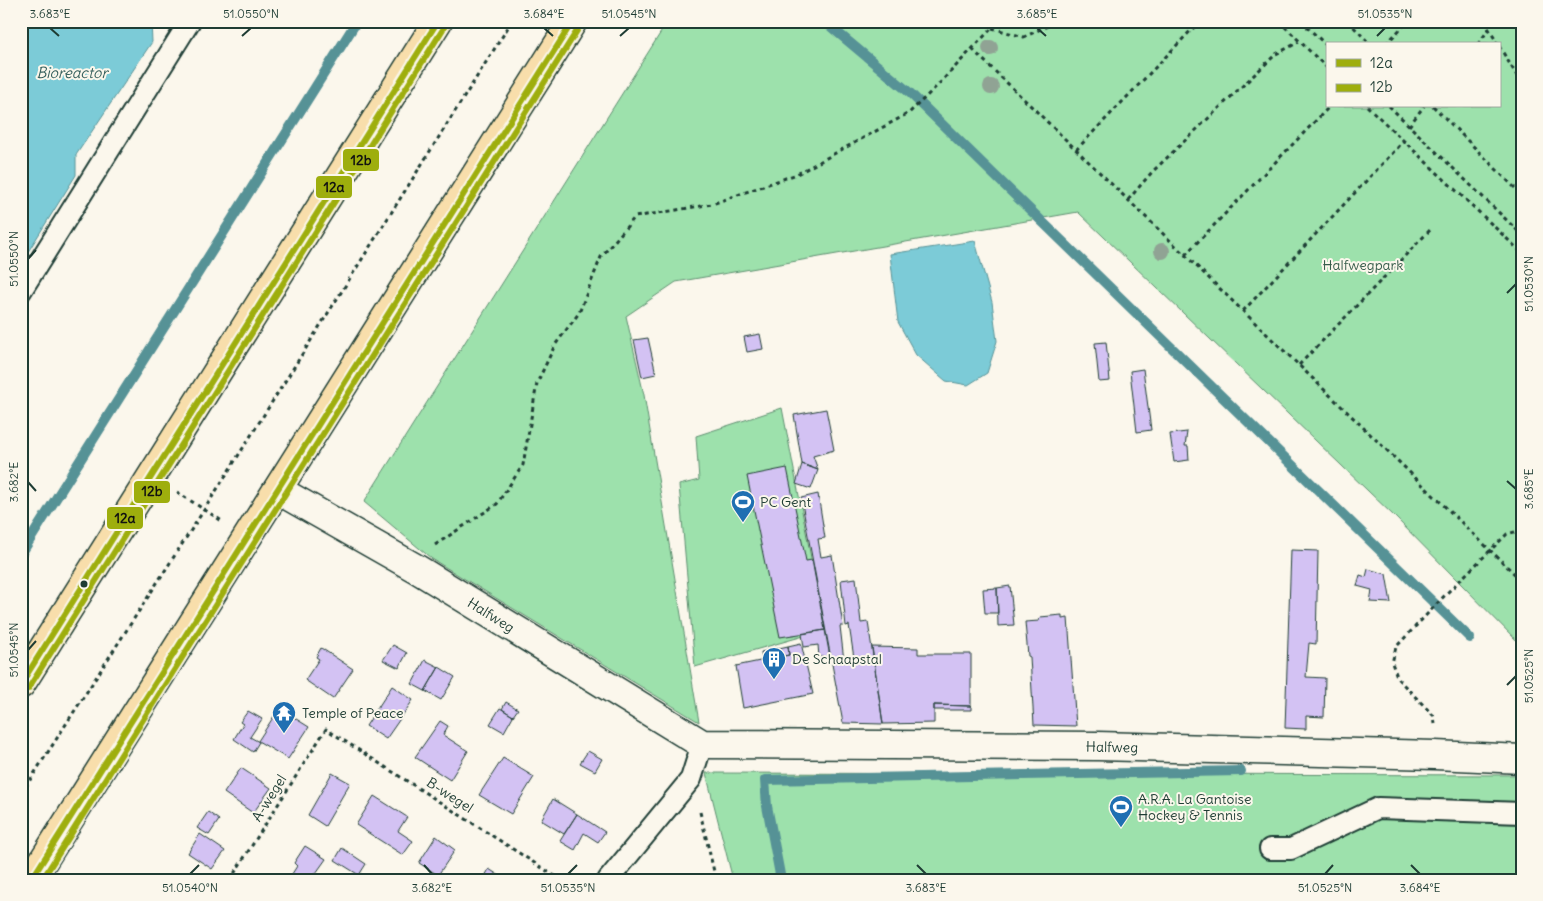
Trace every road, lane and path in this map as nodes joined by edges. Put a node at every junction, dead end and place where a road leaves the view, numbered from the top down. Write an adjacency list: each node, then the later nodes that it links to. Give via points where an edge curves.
1 (190, 21): 39 (lane)
2 (438, 21): 42 (highway)
3 (512, 21): 44 (path)
4 (573, 21): 43 (highway)
5 (991, 21): 13 (path)
6 (1058, 21): 13 (path, via 1024,37)
7 (1200, 21): 32 (path)
8 (1279, 21): 15 (path)
9 (1301, 21): 20 (path)
10 (1348, 21): 16 (path)
11 (1408, 21): 17 (path)
12 (1484, 21): 14 (path)
13 (992, 28): 22 (path)
14 (1489, 29): 18 (path); 19 (path)
15 (1299, 42): 23 (path); 34 (path, via 1276,54 1152,172)
16 (1368, 42)
17 (1388, 42)
18 (1479, 42)
19 (1496, 42)
20 (1326, 45)
21 (1500, 48): 24 (path)
22 (972, 49): 32 (path); 48 (path, via 909,113 797,174 712,204 635,217 601,257 579,313 555,345 537,383 523,465 497,504 438,542)
23 (1326, 67)
24 (1522, 84)
25 (1328, 108): 38 (path)
26 (1369, 108): 31 (path)
27 (1391, 108): 30 (path)
28 (1422, 108): 30 (path)
29 (1435, 108): 33 (path)
30 (1409, 126): 36 (path)
31 (1404, 141): 37 (path); 40 (path)
32 (1076, 150): 34 (path)
33 (1522, 195)
34 (1128, 200): 38 (path)
35 (1431, 229): 41 (path)
36 (1522, 235)
37 (1522, 253)
38 (1185, 255): 40 (path)
39 (21, 291)
40 (1243, 311): 41 (path)
41 (1298, 365): 47 (path)
42 (152, 476): 44 (path); 50 (highway)
43 (278, 490): 46 (highway); 48 (street, Halfweg)
44 (204, 510): 46 (path); 56 (path)
45 (1522, 530): 47 (path, via 1506,534)
46 (247, 538): 59 (highway)
47 (1490, 550): 49 (path); 53 (path, via 1396,647 1392,663 1398,679 1434,716)
48 (417, 569): 52 (street, Halfweg)
49 (1522, 581)
50 (21, 684)
51 (326, 729): 60 (path, A-wegel); 61 (path, B-wegel)
52 (702, 744): 53 (street, Halfweg, via 1098,746); 55 (lane)
53 (1435, 755): 54 (street, Halfweg)
54 (1522, 759)
55 (692, 779): 62 (lane); 63 (path)
56 (21, 794)
57 (1522, 813): 58 (lane, via 1378,808 1291,849)
58 (1270, 849)
59 (30, 880)
60 (230, 880)
61 (561, 880)
62 (608, 880)
63 (716, 880)

